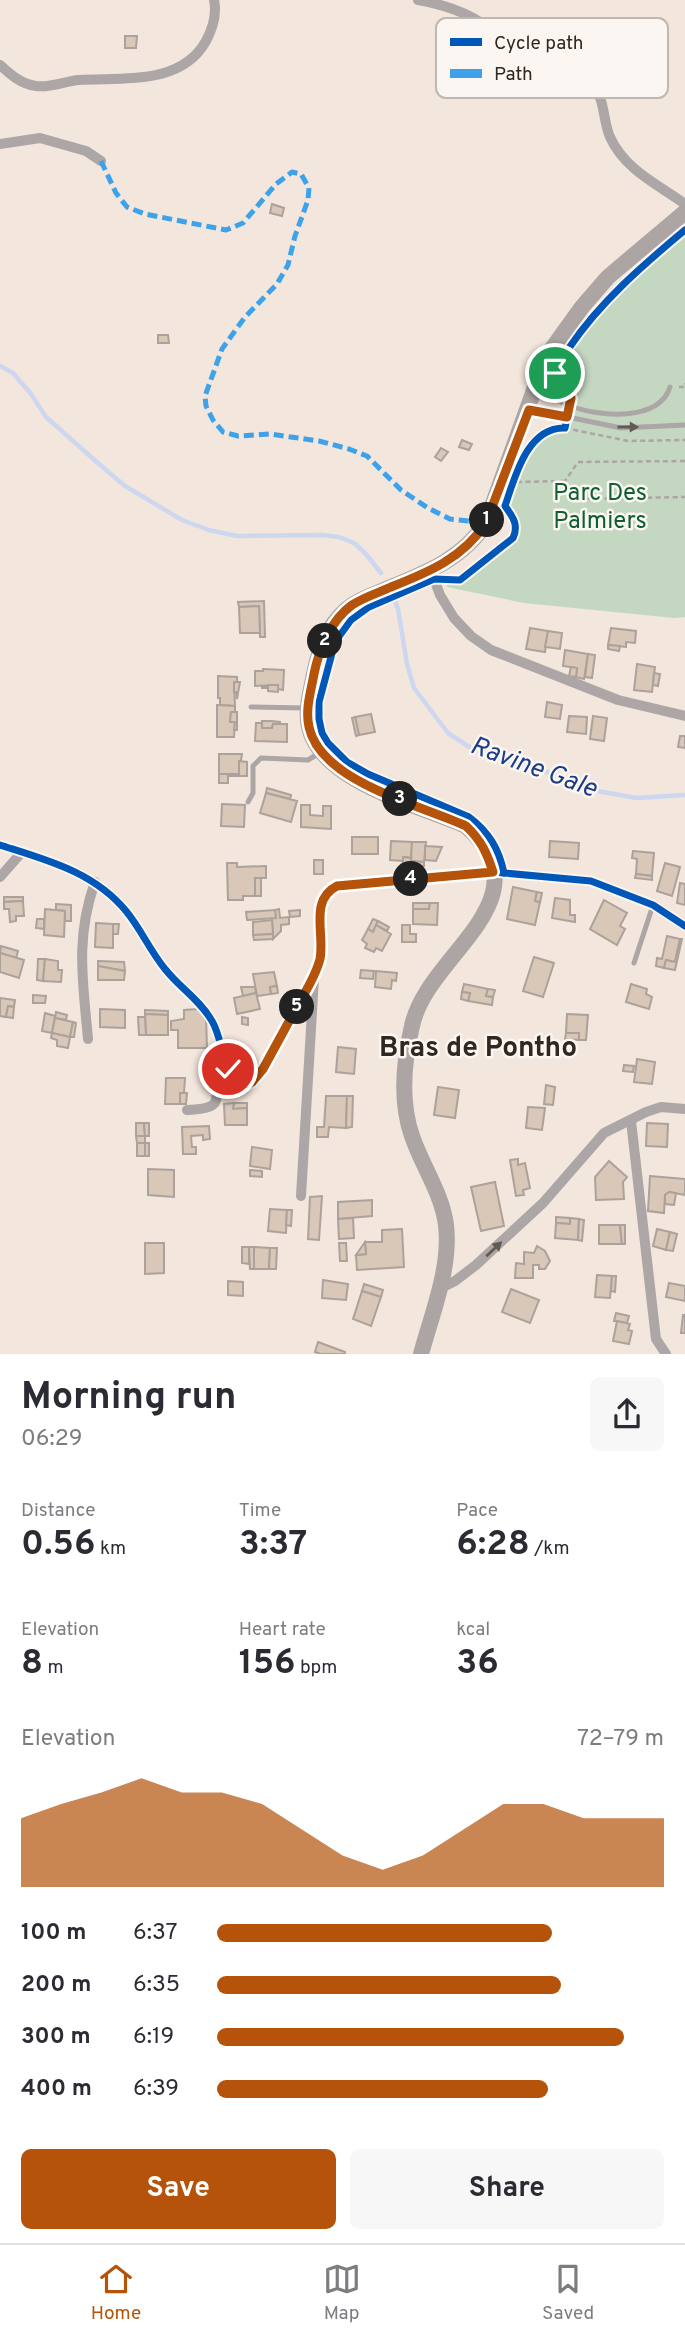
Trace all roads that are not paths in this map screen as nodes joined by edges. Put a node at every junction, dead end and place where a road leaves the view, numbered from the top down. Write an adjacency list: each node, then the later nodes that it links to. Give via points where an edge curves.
1 (214, 0): 4 (street, via 213,28 200,51 158,75 39,86 23,83)
2 (418, 0): 3 (street)
3 (472, 18)
4 (0, 65)
5 (600, 98): 8 (street, via 609,135 625,159)
6 (0, 144): 7 (street, via 40,138 86,151)
7 (100, 161)
8 (685, 204)
9 (685, 212): 11 (main road, via 608,278 582,307 546,357)
10 (670, 387): 11 (lane, via 667,397 646,411 614,414 573,407)
11 (537, 388): 12 (main road)
12 (529, 410): 13 (lane, one-way to 13, via 621,428); 14 (main road, via 486,523 458,555)
13 (685, 425)
14 (431, 571): 16 (main road, via 365,598 330,629 317,661); 17 (street, via 454,618 491,650 618,700)
15 (251, 707): 16 (lane)
16 (307, 708): 18 (main road, via 314,743)
17 (685, 716)
18 (321, 752): 19 (lane, via 307,760 261,758 253,766 253,793); 22 (main road, via 346,774 369,786 466,826 487,851)
19 (248, 802)
20 (0, 845): 21 (street)
21 (22, 852): 23 (street); 24 (street)
22 (493, 872): 25 (street, via 590,881); 28 (street, via 330,890 320,908 320,958); 35 (main road, via 495,890 489,908 424,994 412,1022 405,1062 411,1135 446,1221 448,1245)
23 (0, 877)
24 (96, 882): 29 (street, via 87,904 82,942); 30 (street, via 126,910 163,967 206,1011 219,1035)
25 (653, 905): 26 (street); 27 (lane)
26 (685, 926)
27 (634, 963)
28 (315, 975): 30 (street, via 258,1075 244,1086); 34 (street)
29 (88, 1039)
30 (228, 1069): 32 (street, via 217,1085 214,1106)
31 (685, 1109): 33 (street, via 661,1107)
32 (187, 1110)
33 (631, 1121): 35 (street, one-way to 33, via 476,1265 543,1203 604,1133); 37 (street, via 656,1339)
34 (301, 1196)
35 (439, 1289): 36 (main road)
36 (421, 1354)
37 (666, 1354)

